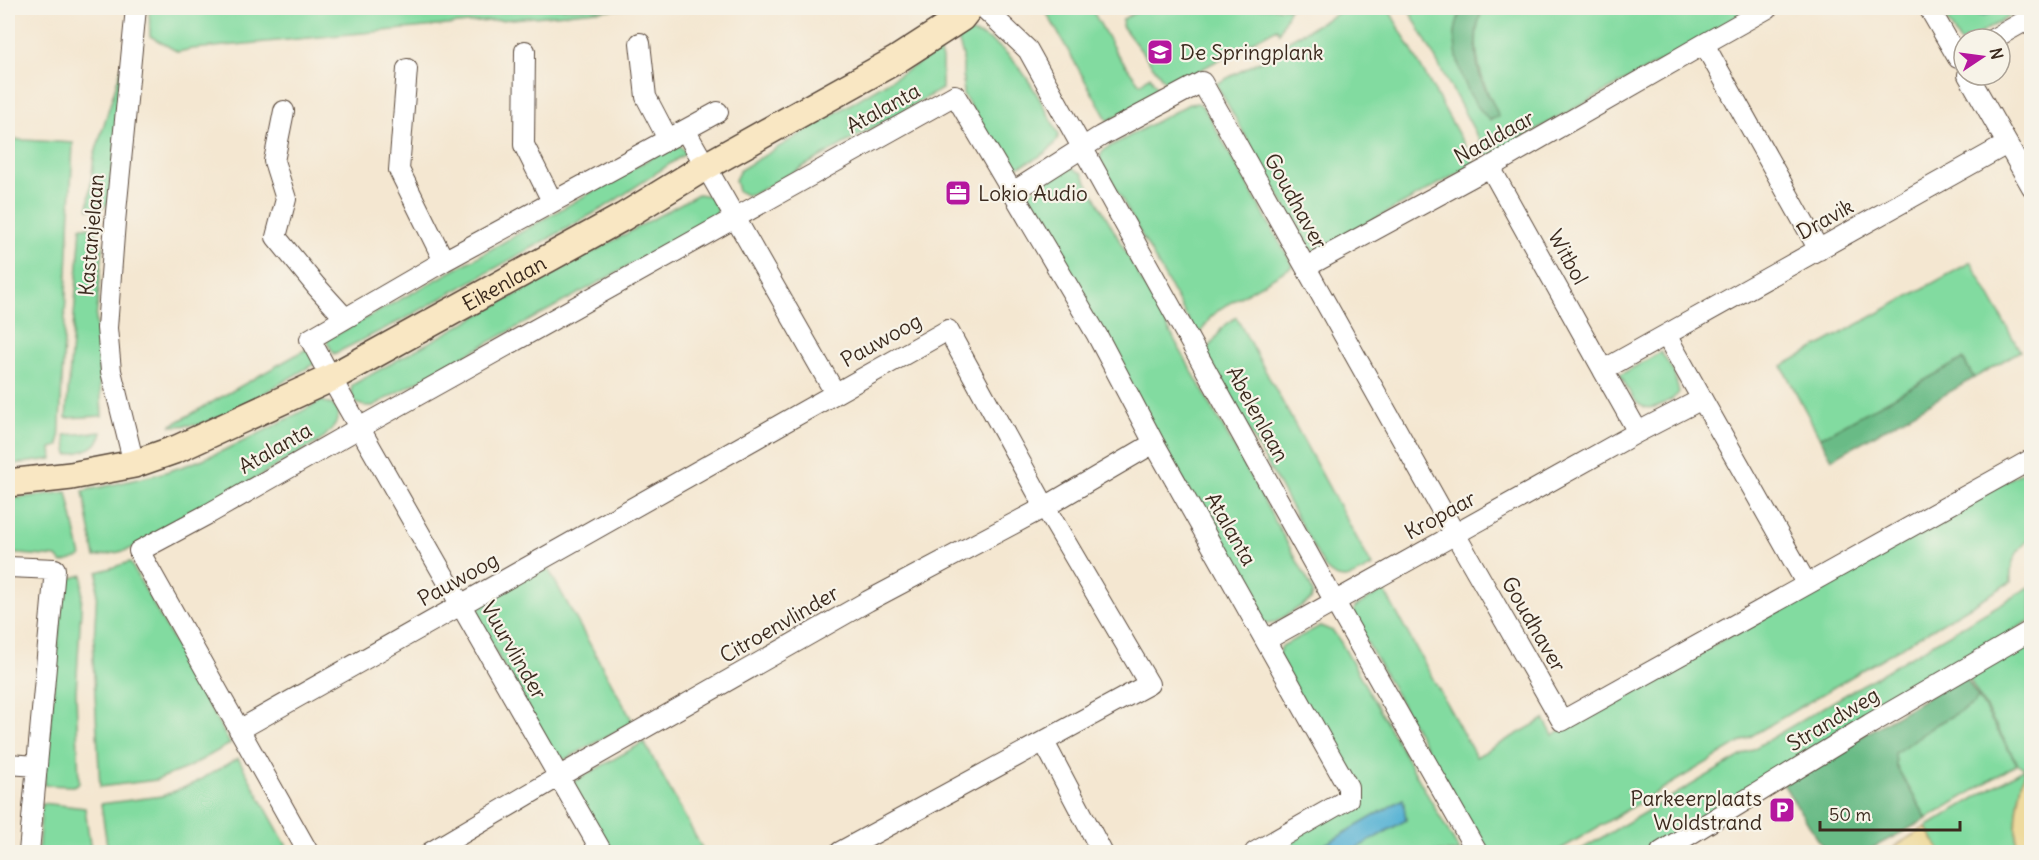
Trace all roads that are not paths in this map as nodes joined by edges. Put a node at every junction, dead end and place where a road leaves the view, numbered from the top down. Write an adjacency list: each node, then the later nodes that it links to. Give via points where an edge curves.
1 (136, 8): 38 (street, Kastanjelaan, via 107,328 111,371)
2 (969, 8): 19 (street, Eikenlaan, via 961,18 896,60)
3 (984, 8): 18 (street, Abelenlaan, via 1028,50)
4 (1768, 8): 9 (street, Naaldaar)
5 (1929, 8): 10 (street)
6 (2031, 17): 7 (street)
7 (2012, 28)
8 (640, 43): 16 (street, via 646,97)
9 (1704, 44): 20 (street, Naaldaar); 25 (street)
10 (1952, 46)
11 (525, 51): 23 (street, via 524,145)
12 (406, 69): 26 (street, via 399,170)
13 (1976, 87): 17 (street)
14 (284, 111): 28 (street, via 274,161 286,199 276,237)
15 (718, 112): 16 (street)
16 (677, 135): 19 (street); 23 (street)
17 (2007, 144): 21 (street); 25 (street, Dravik)
18 (1083, 148): 22 (street); 27 (street, Goudhaver, via 1202,82); 44 (street, Abelenlaan)
19 (706, 166): 24 (street); 31 (street, Eikenlaan, via 623,217)
20 (1490, 167): 27 (street, Naaldaar); 30 (street, Witbol)
21 (2031, 187)
22 (1013, 192): 24 (street, Atalanta, via 955,95); 36 (street, Atalanta, via 1097,335)
23 (552, 201): 26 (street)
24 (735, 217): 32 (street); 34 (street, Atalanta)
25 (1819, 250): 29 (street, Dravik)
26 (444, 261): 28 (street)
27 (1306, 267): 41 (street, Goudhaver)
28 (345, 318): 31 (street, Vuurvlinder, via 310,339)
29 (1666, 335): 30 (street, Dravik); 33 (street)
30 (1603, 370): 35 (street, Witbol)
31 (331, 378): 34 (street, Vuurvlinder); 38 (street, Eikenlaan, via 177,449)
32 (835, 393): 40 (street, Pauwoog, via 948,330); 45 (street, Pauwoog)
33 (1702, 399): 35 (street, Kropaar); 43 (street)
34 (359, 428): 45 (street, Vuurvlinder); 48 (street, Atalanta, via 140,551)
35 (1638, 432): 41 (street, Kropaar)
36 (1154, 443): 40 (street, Citroenvlinder); 47 (street, Atalanta)
37 (2031, 459): 43 (street, Goudhaver)
38 (134, 464): 39 (street, Eikenlaan)
39 (8, 483)
40 (1045, 507): 49 (street, Pauwoog, via 1149,684); 52 (street, Citroenvlinder, via 868,601)
41 (1455, 534): 43 (street, Goudhaver, via 1562,721); 44 (street, Kropaar)
42 (8, 567): 51 (street, via 55,569)
43 (1806, 584)
44 (1335, 602): 47 (street, Kropaar); 60 (street, Abelenlaan)
45 (460, 605): 48 (street, Pauwoog); 52 (street, Vuurvlinder)
46 (2031, 630): 61 (street, Strandweg)
47 (1266, 640): 59 (street, Atalanta, via 1348,787 1348,799)
48 (239, 730): 54 (street, Atalanta)
49 (1044, 742): 57 (street, Pauwoog); 58 (street)
50 (8, 764): 51 (street)
51 (37, 766): 53 (street)
52 (558, 777): 55 (street, Citroenvlinder); 56 (street, Vuurvlinder)
53 (29, 852)
54 (308, 852)
55 (431, 852)
56 (602, 852)
57 (840, 852)
58 (1102, 852)
59 (1255, 852)
60 (1477, 852)
61 (1661, 852)

